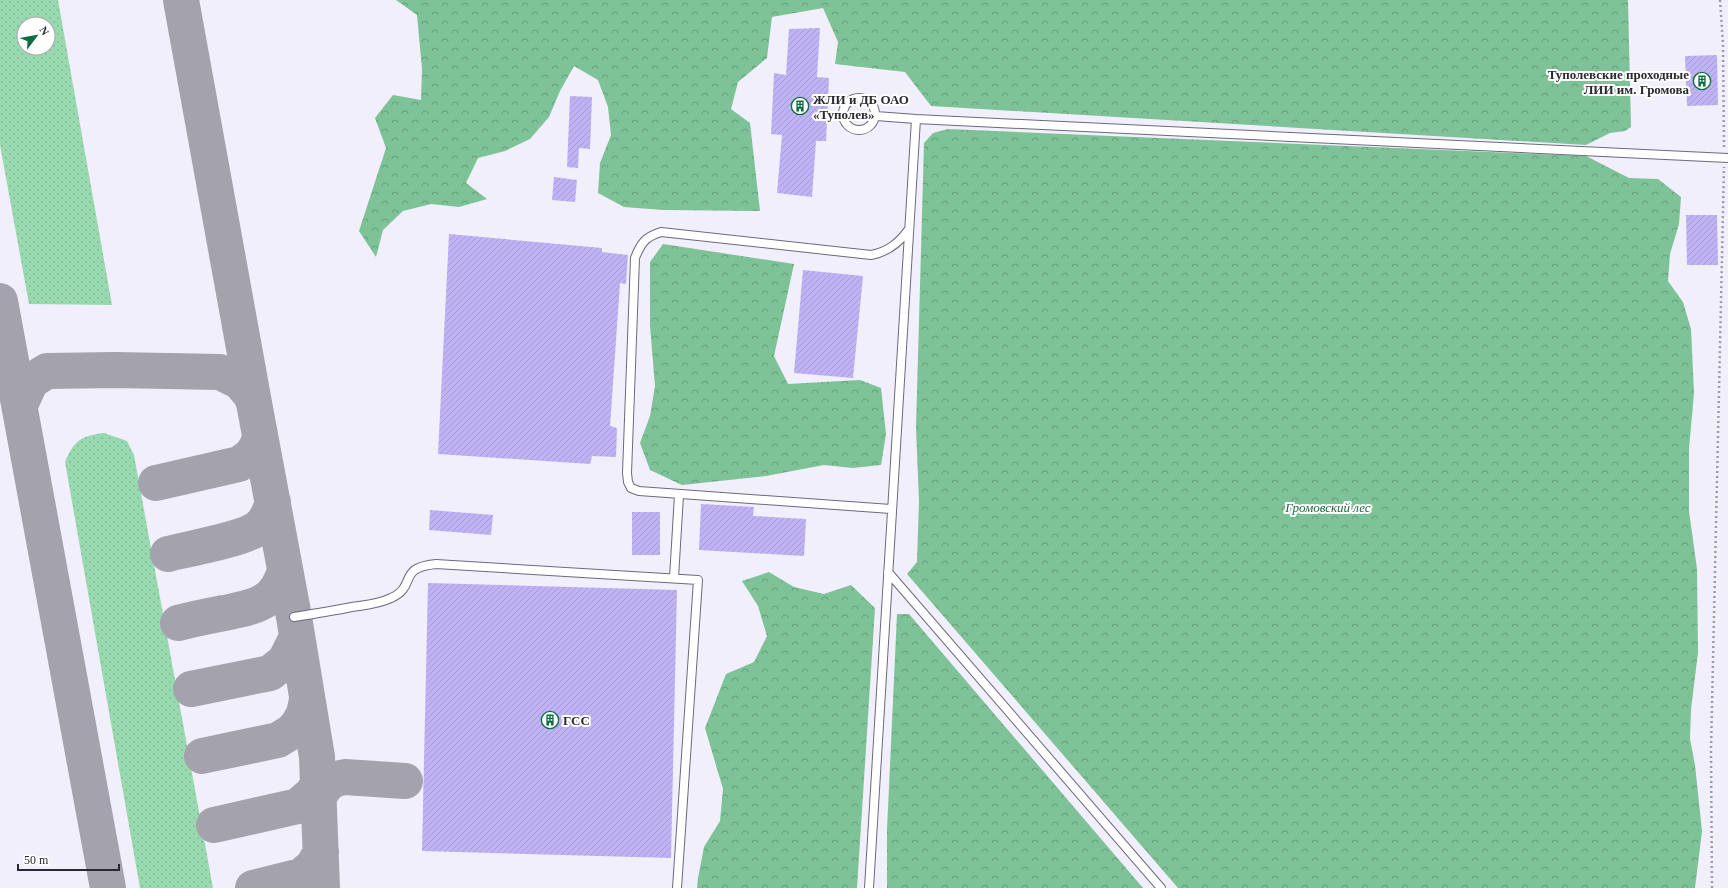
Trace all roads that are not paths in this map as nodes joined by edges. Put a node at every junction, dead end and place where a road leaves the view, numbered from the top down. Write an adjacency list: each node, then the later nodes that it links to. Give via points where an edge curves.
1 (876, 116): 1 (lane, via 872,104 862,98 851,100 843,110 844,122 859,131 870,126); 2 (lane)
2 (916, 119): 3 (lane); 4 (lane)
3 (1726, 157)
4 (909, 229): 5 (lane, via 901,240 887,251 871,255 661,232 649,236 639,247 635,258 628,482 631,488 639,491); 6 (lane)
5 (679, 495): 6 (lane); 8 (lane)
6 (891, 508): 7 (lane)
7 (888, 572): 11 (lane); 12 (lane)
8 (674, 578): 9 (lane, via 444,564 422,565 412,570 404,589 391,598 373,604); 10 (lane, via 698,580)
9 (294, 617)
10 (677, 888)
11 (869, 888)
12 (1161, 888)

